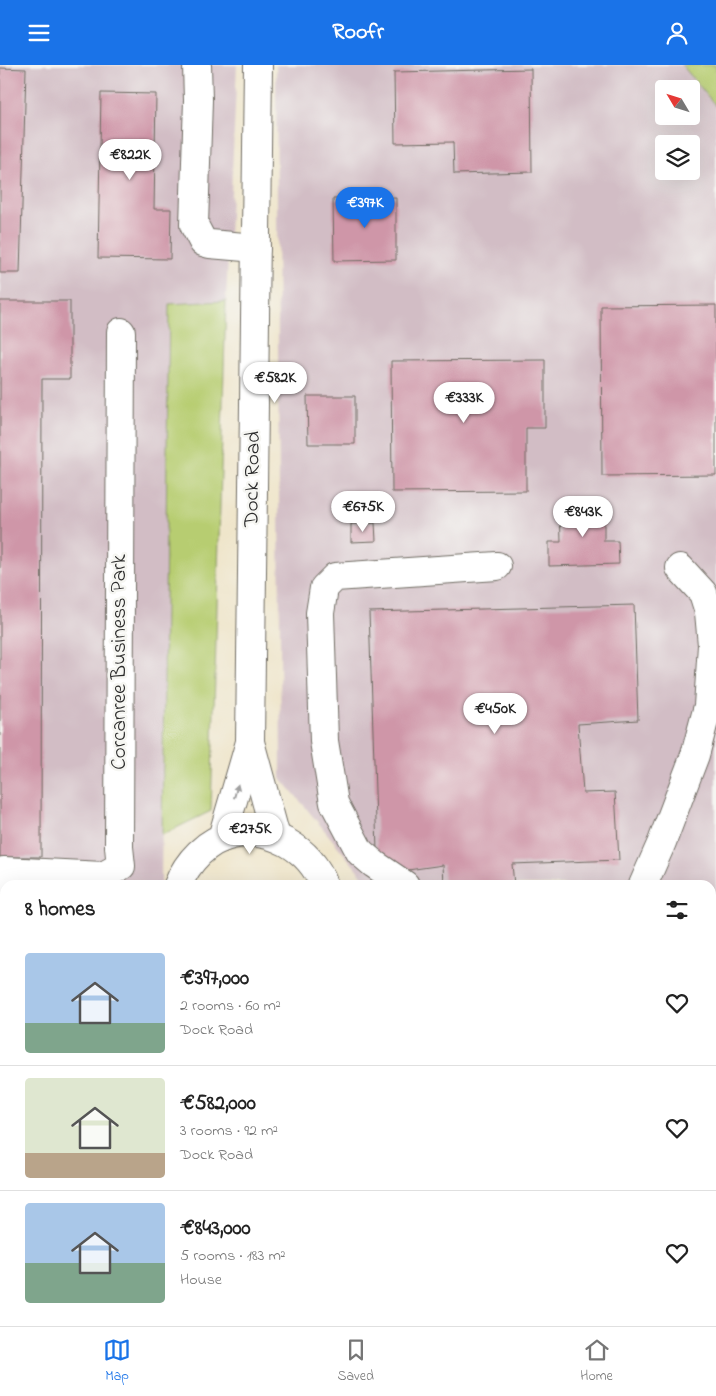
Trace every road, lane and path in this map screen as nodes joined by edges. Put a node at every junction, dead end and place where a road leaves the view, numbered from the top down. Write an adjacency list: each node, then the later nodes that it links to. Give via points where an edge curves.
1 (197, 65): 3 (main road, via 194,225 203,242)
2 (258, 65): 3 (main road, Dock Road)
3 (256, 248): 7 (main road, Dock Road)
4 (121, 331): 10 (main road, Corcanree Business Park, via 120,866 103,876 4,871)
5 (497, 566): 13 (main road, via 335,577 324,588 320,613 324,741 334,803 360,852)
6 (680, 568): 14 (main road, via 703,593 709,612 712,645 708,705 695,755)
7 (250, 742): 8 (main road, Dock Road); 9 (main road, Dock Road, one-way to 7)
8 (276, 837): 9 (main road, via 248,833); 12 (main road, via 306,855)
9 (222, 838): 11 (main road, via 205,847)
10 (0, 877)
11 (180, 880)
12 (323, 880)
13 (398, 880)
14 (645, 880)

